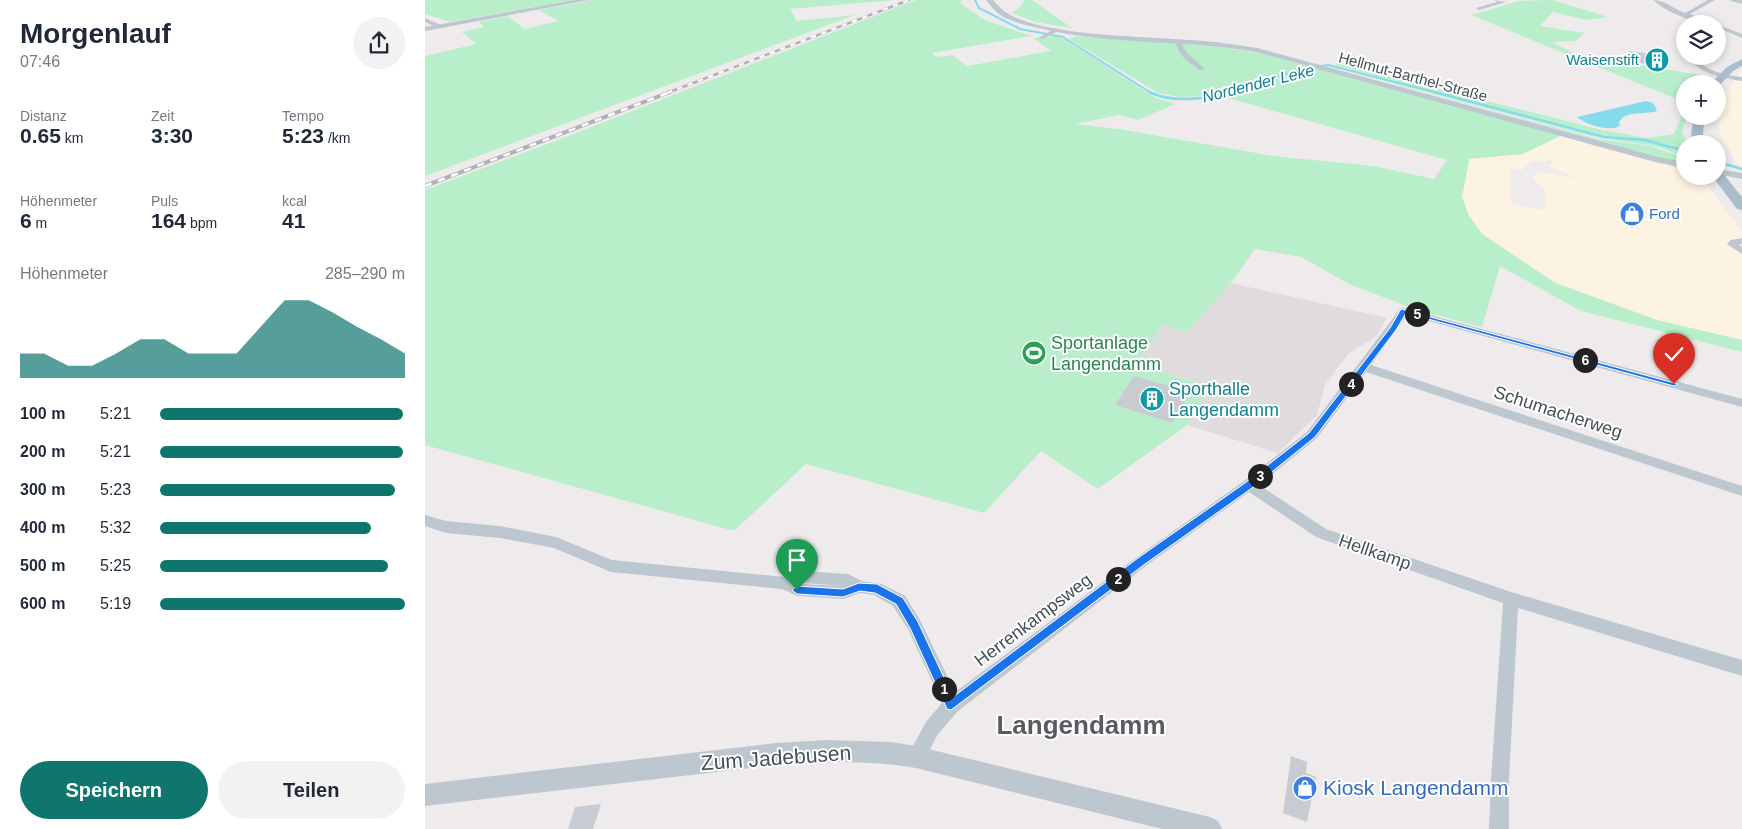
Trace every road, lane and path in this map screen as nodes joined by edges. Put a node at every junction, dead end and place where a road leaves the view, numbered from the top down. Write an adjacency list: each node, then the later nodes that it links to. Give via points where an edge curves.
1 (585, 0): 12 (street)
2 (989, 0): 16 (street, Hellmut-Barthel-Straße, via 1008,16 1048,34)
3 (1497, 0): 8 (street, via 1503,2)
4 (1656, 0): 9 (street)
5 (1712, 0): 10 (street)
6 (1733, 0): 7 (street)
7 (1742, 2)
8 (1479, 8)
9 (1683, 15)
10 (1687, 15)
11 (425, 20): 12 (street)
12 (441, 26): 13 (street)
13 (425, 29)
14 (1726, 29): 15 (street)
15 (1742, 36)
16 (1178, 41): 19 (street, via 1183,54); 22 (street, Hellmut-Barthel-Straße, via 1243,48 1310,64)
17 (1742, 62): 20 (main road)
18 (1699, 65): 20 (street, via 1705,70)
19 (1202, 69)
20 (1724, 74): 21 (street)
21 (1742, 78)
22 (1676, 163)
23 (1726, 174): 24 (street)
24 (1742, 176)
25 (1726, 185): 26 (main road)
26 (1742, 206)
27 (1742, 241): 28 (street, via 1732,244)
28 (1742, 251)
29 (1363, 367): 30 (street, Herrenkampsweg, via 1404,311); 31 (street, Herrenkampsweg, via 1312,435); 32 (street, Schumacherweg)
30 (1742, 403)
31 (1249, 485): 34 (street, Hellkamp, via 1321,533); 36 (street, Herrenkampsweg)
32 (1742, 491)
33 (425, 520): 36 (street, via 446,527 500,532 556,543 611,566 785,584 797,590 843,593 859,587 877,588 899,601 914,625)
34 (1511, 599): 35 (street, Hellkamp); 40 (street)
35 (1742, 668)
36 (951, 705): 37 (street, Herrenkampsweg, via 932,728)
37 (916, 757): 38 (street, Zum Jadebusen, via 826,751 776,754); 39 (street, Zum Jadebusen)
38 (425, 795)
39 (1210, 829)
40 (1499, 829)

